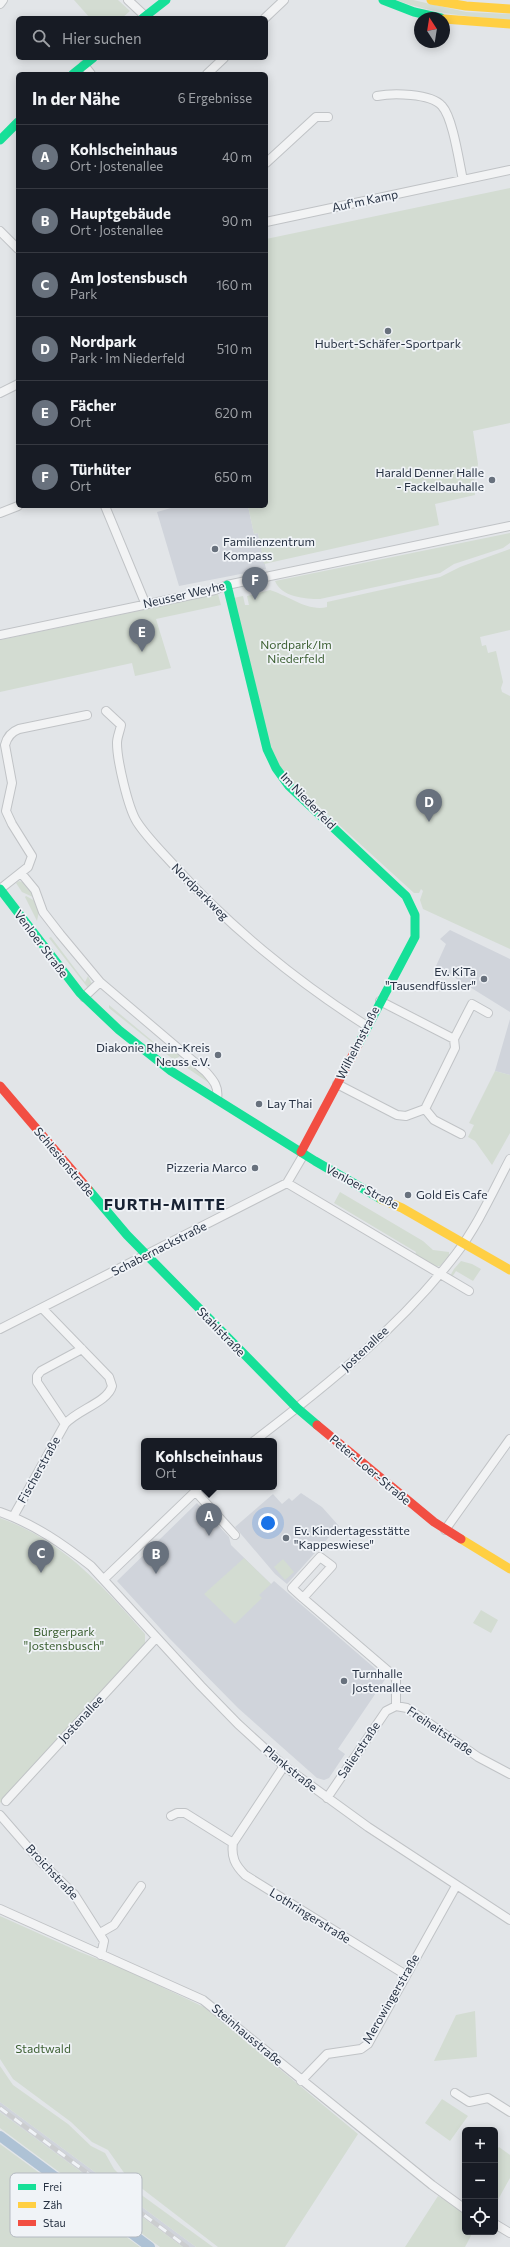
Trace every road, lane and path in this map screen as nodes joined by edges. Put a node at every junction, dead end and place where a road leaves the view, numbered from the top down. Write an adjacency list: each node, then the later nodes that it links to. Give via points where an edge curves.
1 (3, 0): 7 (street)
2 (128, 0): 10 (street)
3 (166, 0): 11 (street)
4 (284, 0): 12 (street)
5 (383, 0): 9 (street)
6 (431, 0): 8 (street)
7 (0, 4)
8 (510, 9)
9 (414, 12)
10 (143, 16)
11 (145, 16)
12 (267, 16)
13 (450, 19): 14 (street)
14 (510, 24)
15 (90, 60): 17 (street)
16 (222, 60): 20 (street)
17 (84, 65): 18 (street); 19 (street)
18 (75, 72)
19 (89, 72)
20 (209, 72)
21 (376, 96): 27 (street, via 394,93 433,100 442,105 449,121)
22 (328, 118): 25 (street, via 316,117)
23 (16, 124): 24 (street)
24 (0, 140)
25 (268, 161)
26 (510, 170): 27 (street, Auf'm Kamp)
27 (463, 180): 28 (street, Auf'm Kamp)
28 (268, 222)
29 (0, 231): 30 (street)
30 (15, 239)
31 (16, 385): 32 (street)
32 (0, 393)
33 (16, 507): 35 (street)
34 (106, 508): 38 (street)
35 (0, 513)
36 (510, 526): 37 (street, Neusser Weyhe)
37 (227, 585): 38 (street, Neusser Weyhe); 44 (street, Im Niederfeld, via 267,749 276,768 289,786)
38 (146, 605): 39 (street, Neusser Weyhe)
39 (0, 635)
40 (106, 711): 49 (street, Nordparkweg, via 121,725 117,745 129,804 137,822 148,837 193,888 225,917 335,1006)
41 (88, 715): 42 (street, Venloer Straße, via 19,729 6,740 12,783 6,811 32,856 28,867)
42 (21, 873): 43 (street, Venloer Straße); 45 (street, Venloer Straße, via 35,890 44,912)
43 (0, 889): 46 (street, Venloer Straße)
44 (408, 898): 47 (street, Wilhelmstraße, via 416,919 415,937)
45 (100, 982): 46 (street); 53 (street, Venloer Straße, via 206,1072 218,1091)
46 (84, 997): 53 (street, Venloer Straße, via 119,1030 171,1071)
47 (380, 1001): 49 (street, Wilhelmstraße); 50 (street, Wilhelmstraße)
48 (488, 1013): 50 (street, via 472,1004)
49 (367, 1026): 51 (street, Wilhelmstraße)
50 (454, 1039): 54 (street, via 455,1048)
51 (337, 1084): 54 (street, Wilhelmstraße, via 397,1115 406,1116); 56 (street, Wilhelmstraße)
52 (0, 1086): 60 (street, Schlesienstraße)
53 (216, 1099): 56 (street, Venloer Straße)
54 (425, 1109): 55 (street, via 434,1120)
55 (461, 1134)
56 (302, 1153): 58 (street); 59 (street, Venloer Straße, via 380,1199 402,1208)
57 (510, 1159): 59 (street, Jostenallee)
58 (287, 1183): 60 (street, Schabernackstraße); 62 (street)
59 (463, 1243): 61 (street, Venloer Straße); 62 (street, Jostenallee)
60 (146, 1255): 64 (street, Schabernackstraße); 67 (street, Stahlstraße)
61 (510, 1270)
62 (440, 1273): 63 (street); 67 (street, Jostenallee, via 367,1348)
63 (469, 1291)
64 (42, 1308): 65 (street, Schabernackstraße); 66 (street, Fischerstraße)
65 (0, 1329)
66 (82, 1349): 68 (street, Fischerstraße, via 41,1371 37,1376 37,1382); 68 (street, Fischerstraße, via 109,1377 112,1386 108,1395 70,1418)
67 (297, 1408): 69 (street, Jostenallee); 75 (street, Peter-Loer-Straße)
68 (65, 1424): 74 (street, Fischerstraße)
69 (258, 1438)
70 (510, 1439): 75 (street)
71 (196, 1490): 78 (street)
72 (198, 1490): 76 (street)
73 (0, 1512): 74 (street, Plankstraße)
74 (13, 1517): 78 (street, Plankstraße, via 53,1538)
75 (445, 1530): 77 (street, Peter-Loer-Straße)
76 (235, 1535)
77 (510, 1569)
78 (104, 1578): 80 (street, Plankstraße)
79 (303, 1598): 79 (street, Freiheitstraße, via 332,1566 320,1557 292,1588); 81 (street, Freiheitstraße, via 394,1676)
80 (156, 1638): 82 (street, Plankstraße, via 238,1724); 85 (street, Jostenallee)
81 (396, 1706): 83 (street, Freiheitstraße, via 407,1708 478,1757); 84 (street, Salierstraße, via 386,1712)
82 (284, 1766): 84 (street, Plankstraße); 88 (street)
83 (510, 1774)
84 (327, 1798): 90 (street, Plankstraße)
85 (6, 1801)
86 (0, 1815): 93 (street, Broichstraße, via 40,1861 70,1889)
87 (171, 1816): 88 (street, via 185,1813)
88 (233, 1843): 95 (street, Lothringerstraße, via 234,1861 245,1875)
89 (141, 1886): 93 (street, via 114,1925)
90 (456, 1886): 92 (street, Plankstraße); 95 (street, Merowingerstraße)
91 (0, 1909): 94 (street, Steinhausstraße)
92 (510, 1920)
93 (100, 1933): 94 (street, Broichstraße, via 104,1941)
94 (101, 1955): 96 (street, Steinhausstraße, via 203,2000)
95 (406, 1975): 96 (street, Merowingerstraße, via 368,2044 360,2049 327,2054)
96 (301, 2080): 99 (street, Steinhausstraße)
97 (455, 2093): 98 (street, via 469,2102 488,2098)
98 (510, 2112)
99 (462, 2207)
100 (498, 2226): 101 (street)
101 (510, 2233)

